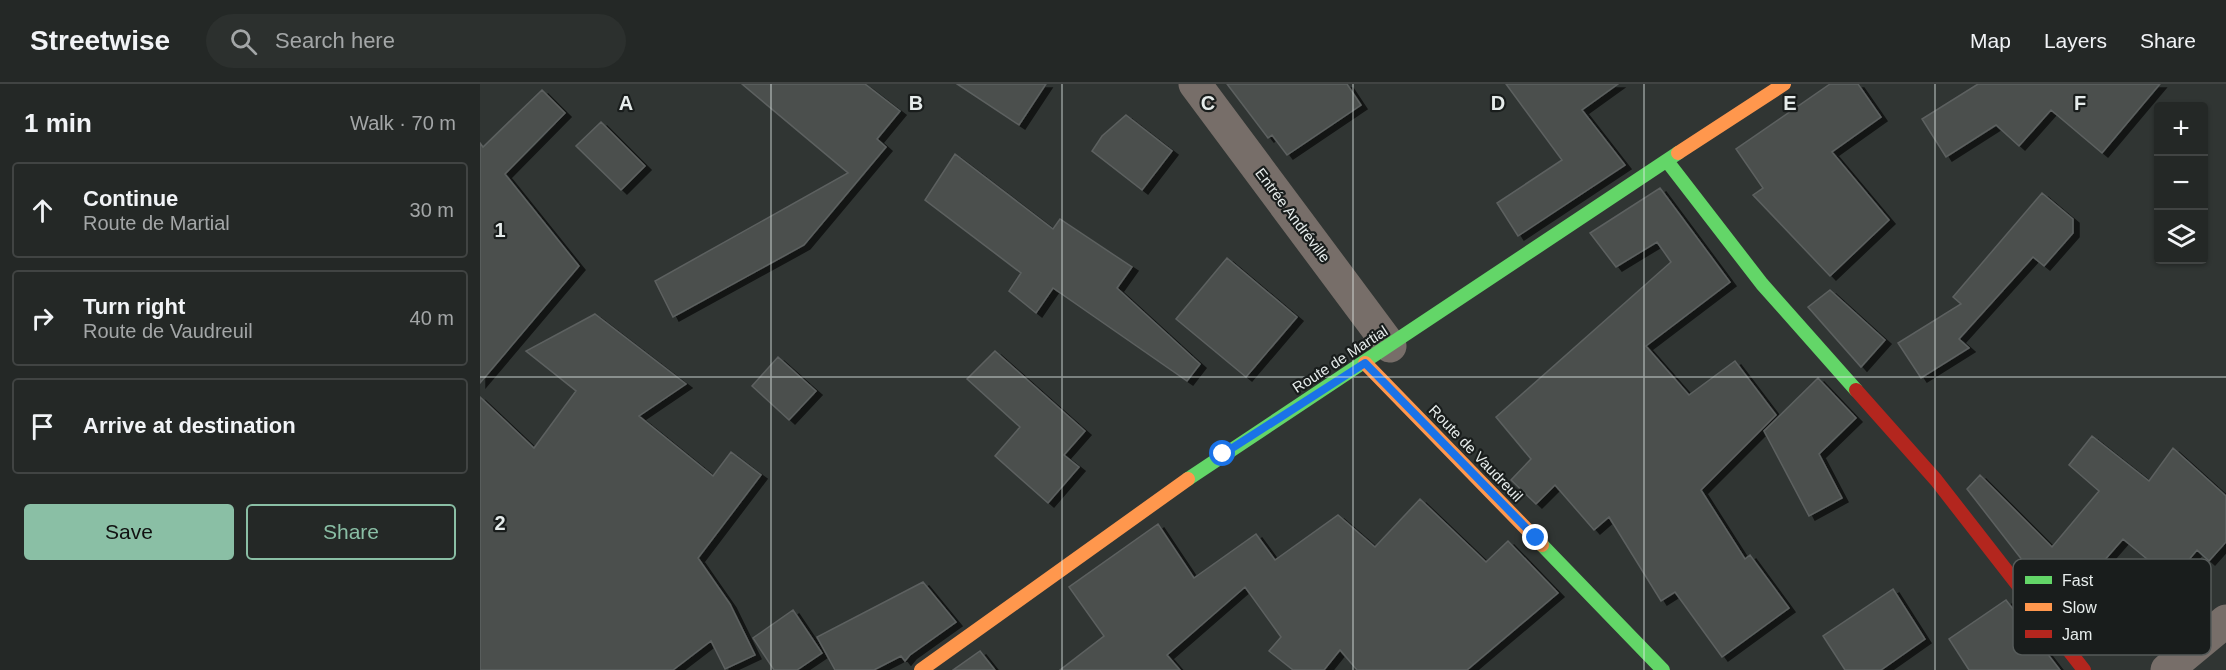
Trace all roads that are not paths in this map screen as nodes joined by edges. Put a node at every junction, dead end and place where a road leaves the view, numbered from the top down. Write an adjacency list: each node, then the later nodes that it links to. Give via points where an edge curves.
1 (1195, 84): 4 (street, Entrée Andréville)
2 (1784, 84): 3 (street, Route de Martial)
3 (1667, 161): 4 (street, Route de Martial); 5 (street, via 1762,284 1936,480)
4 (1378, 355): 10 (street, Route de Martial, via 1223,454); 11 (street, Route de Vaudreuil)
5 (2013, 579)
6 (2226, 621): 7 (street)
7 (2211, 633)
8 (2072, 655): 12 (street)
9 (2185, 655): 13 (street)
10 (921, 670)
11 (1663, 670)
12 (2084, 670)
13 (2167, 670)

